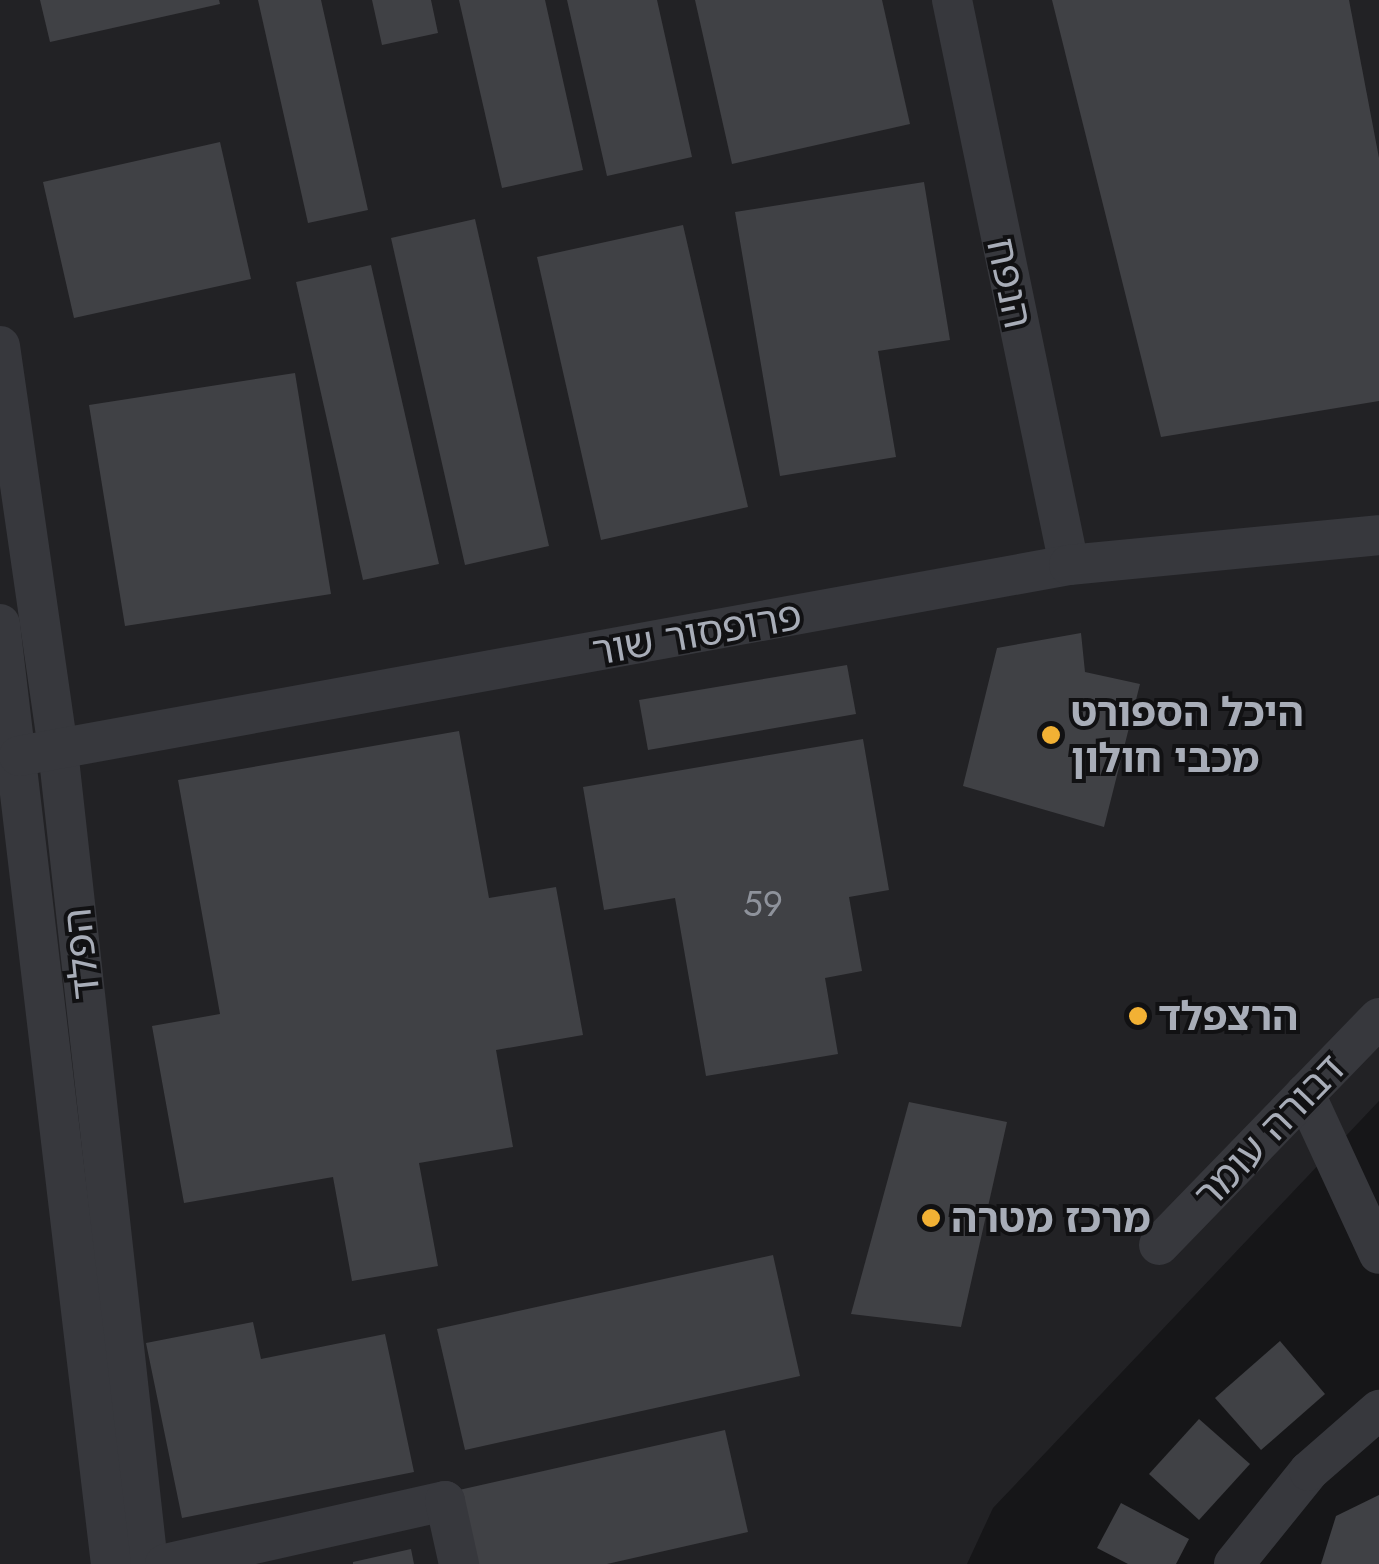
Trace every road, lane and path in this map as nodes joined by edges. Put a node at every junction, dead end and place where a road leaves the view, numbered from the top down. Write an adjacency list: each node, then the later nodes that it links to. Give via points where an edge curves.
1 (952, 0): 4 (street, הנפח)
2 (0, 346): 6 (street, הפלד)
3 (1379, 535): 4 (street, פרופסור שור)
4 (1069, 565): 6 (street, פרופסור שור)
5 (0, 624): 6 (street, הפלד)
6 (38, 753): 12 (street, הפלד); 13 (street, הפלד)
7 (1379, 1018): 8 (street, דבורה עומר)
8 (1305, 1094): 9 (street, דבורה עומר); 10 (street)
9 (1159, 1245)
10 (1379, 1254)
11 (1379, 1410): 16 (street, via 1309,1470)
12 (112, 1564)
13 (148, 1564)
14 (165, 1564): 15 (street, via 445,1501)
15 (459, 1564)
16 (1234, 1564)

